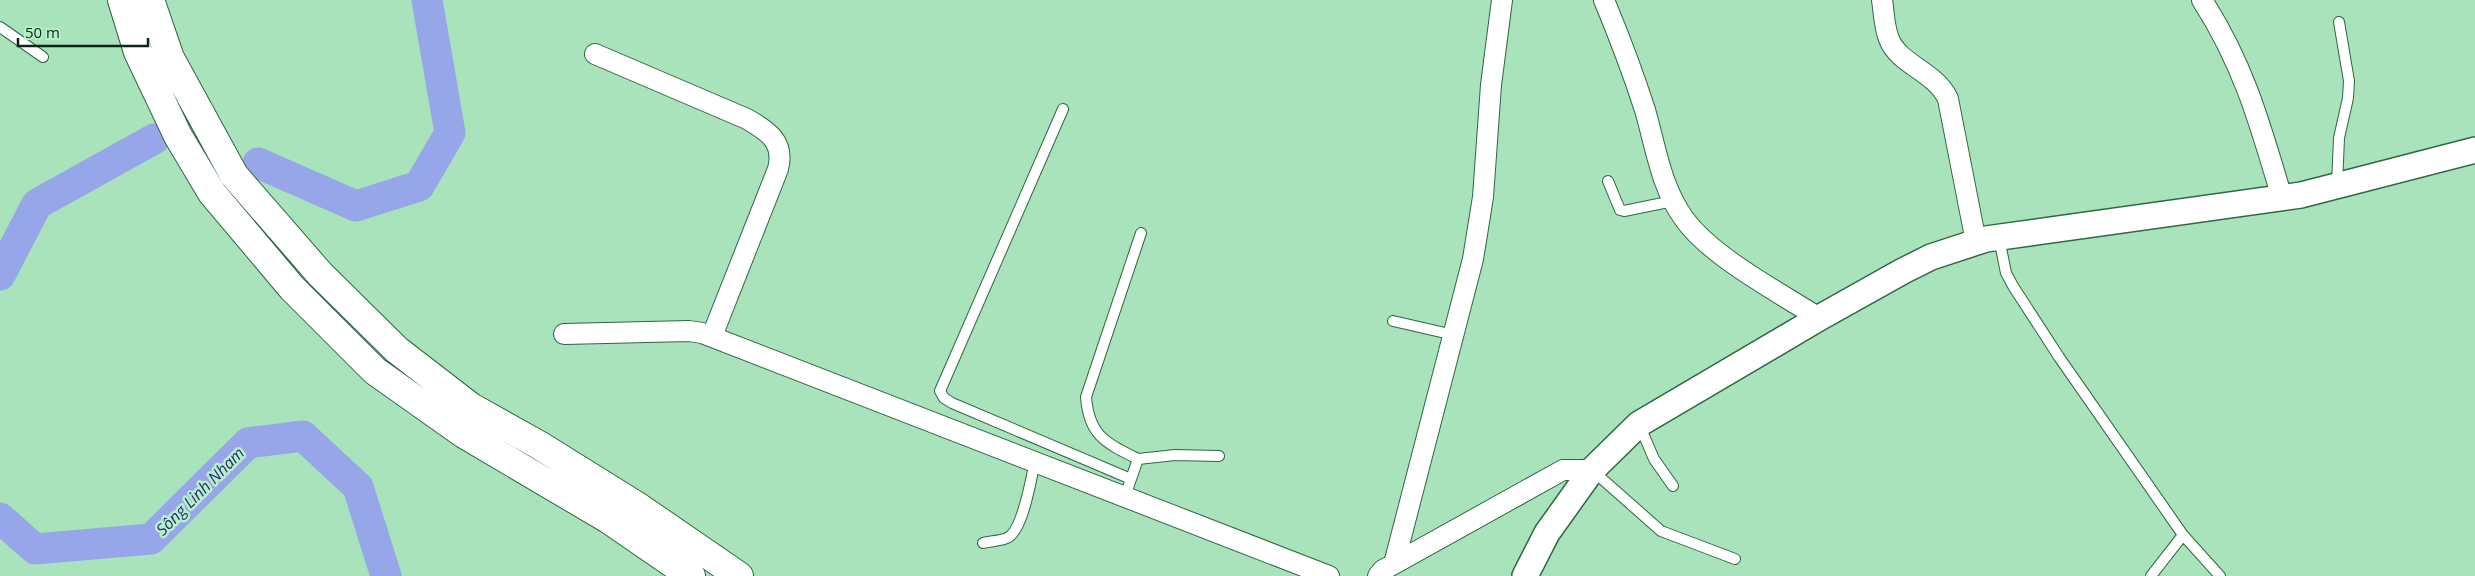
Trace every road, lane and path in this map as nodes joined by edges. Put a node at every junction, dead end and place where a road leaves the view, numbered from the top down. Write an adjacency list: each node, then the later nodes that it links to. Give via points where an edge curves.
1 (122, 0): 35 (highway, via 138,52 178,136 212,193 292,288 375,371 464,434 608,519)
2 (150, 0): 36 (highway, via 170,58 234,175 320,274 397,350 470,407 640,508)
3 (1502, 0): 22 (street, via 1479,224 1470,276)
4 (1604, 0): 16 (street, via 1637,86)
5 (1882, 0): 18 (street, via 1889,38 1896,49 1934,78 1948,99)
6 (2202, 0): 15 (street, via 2243,74)
7 (2339, 22): 14 (lane, via 2349,81 2338,147)
8 (0, 26): 10 (lane)
9 (596, 54): 23 (street, via 747,119 766,129 777,141 781,151 778,169)
10 (43, 57)
11 (1063, 109): 30 (lane, via 940,391 952,403)
12 (2475, 150): 14 (street)
13 (1608, 182): 16 (lane, via 1620,210)
14 (2337, 186): 15 (street)
15 (2282, 198): 18 (street)
16 (1673, 201): 19 (street, via 1685,221 1712,247)
17 (1141, 233): 26 (lane, via 1086,397 1087,413 1098,434 1107,444)
18 (1987, 240): 19 (street, via 1951,249 1903,270); 31 (lane, via 2063,364)
19 (1819, 318): 24 (street)
20 (1393, 321): 22 (lane)
21 (564, 334): 23 (street, via 689,331)
22 (1454, 335): 34 (street)
23 (712, 336): 27 (street)
24 (1640, 424): 28 (street); 29 (lane, via 1654,459)
25 (1219, 456): 26 (lane, via 1169,455)
26 (1138, 459): 30 (lane)
27 (1035, 462): 30 (street); 32 (lane, via 1020,521 1014,532 1007,538)
28 (1592, 470): 33 (lane, via 1661,531); 34 (street, via 1563,470); 39 (street, via 1547,533)
29 (1673, 486)
30 (1128, 487): 37 (street)
31 (2184, 535): 40 (lane); 41 (lane)
32 (983, 543)
33 (1735, 559)
34 (1394, 564): 38 (street)
35 (690, 576)
36 (739, 576)
37 (1329, 576)
38 (1378, 576)
39 (1525, 576)
40 (2151, 576)
41 (2220, 576)

